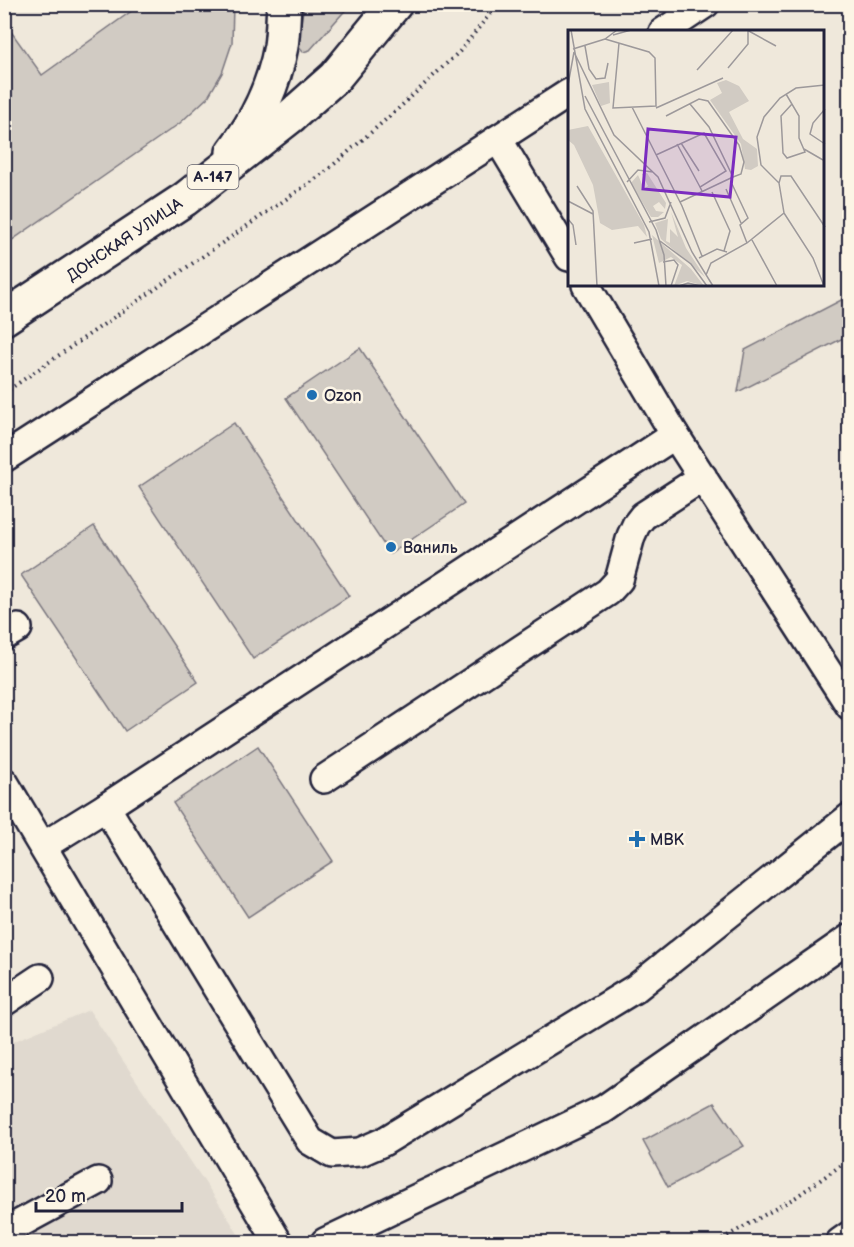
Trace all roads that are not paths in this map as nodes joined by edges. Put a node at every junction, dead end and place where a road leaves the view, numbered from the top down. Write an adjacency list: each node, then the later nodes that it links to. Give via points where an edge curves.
1 (284, 4): 7 (main road, А-147, via 281,46 269,91 248,132 219,169)
2 (395, 4): 7 (main road, ДОНСКАЯ УЛИЦА / А-147, via 335,77)
3 (705, 4): 4 (lane)
4 (666, 30)
5 (568, 94): 6 (lane)
6 (498, 139): 8 (lane); 12 (lane)
7 (185, 199): 10 (main road, ДОНСКАЯ УЛИЦА / А-147)
8 (568, 255)
9 (586, 286): 11 (lane)
10 (4, 318)
11 (675, 435): 13 (lane); 17 (lane)
12 (4, 458)
13 (703, 477): 14 (lane); 15 (lane, via 644,516 631,536 619,580 608,592)
14 (849, 706)
15 (324, 779)
16 (4, 782): 19 (lane)
17 (106, 807): 18 (lane, via 310,1141 332,1154 360,1152 382,1142 636,988); 19 (lane)
18 (849, 817)
19 (43, 846): 26 (lane)
20 (849, 938): 27 (lane, via 604,1108)
21 (40, 978): 22 (lane)
22 (4, 1002)
23 (98, 1180): 24 (lane)
24 (4, 1232)
25 (849, 1235): 28 (lane)
26 (278, 1242)
27 (325, 1242)
28 (840, 1242)

